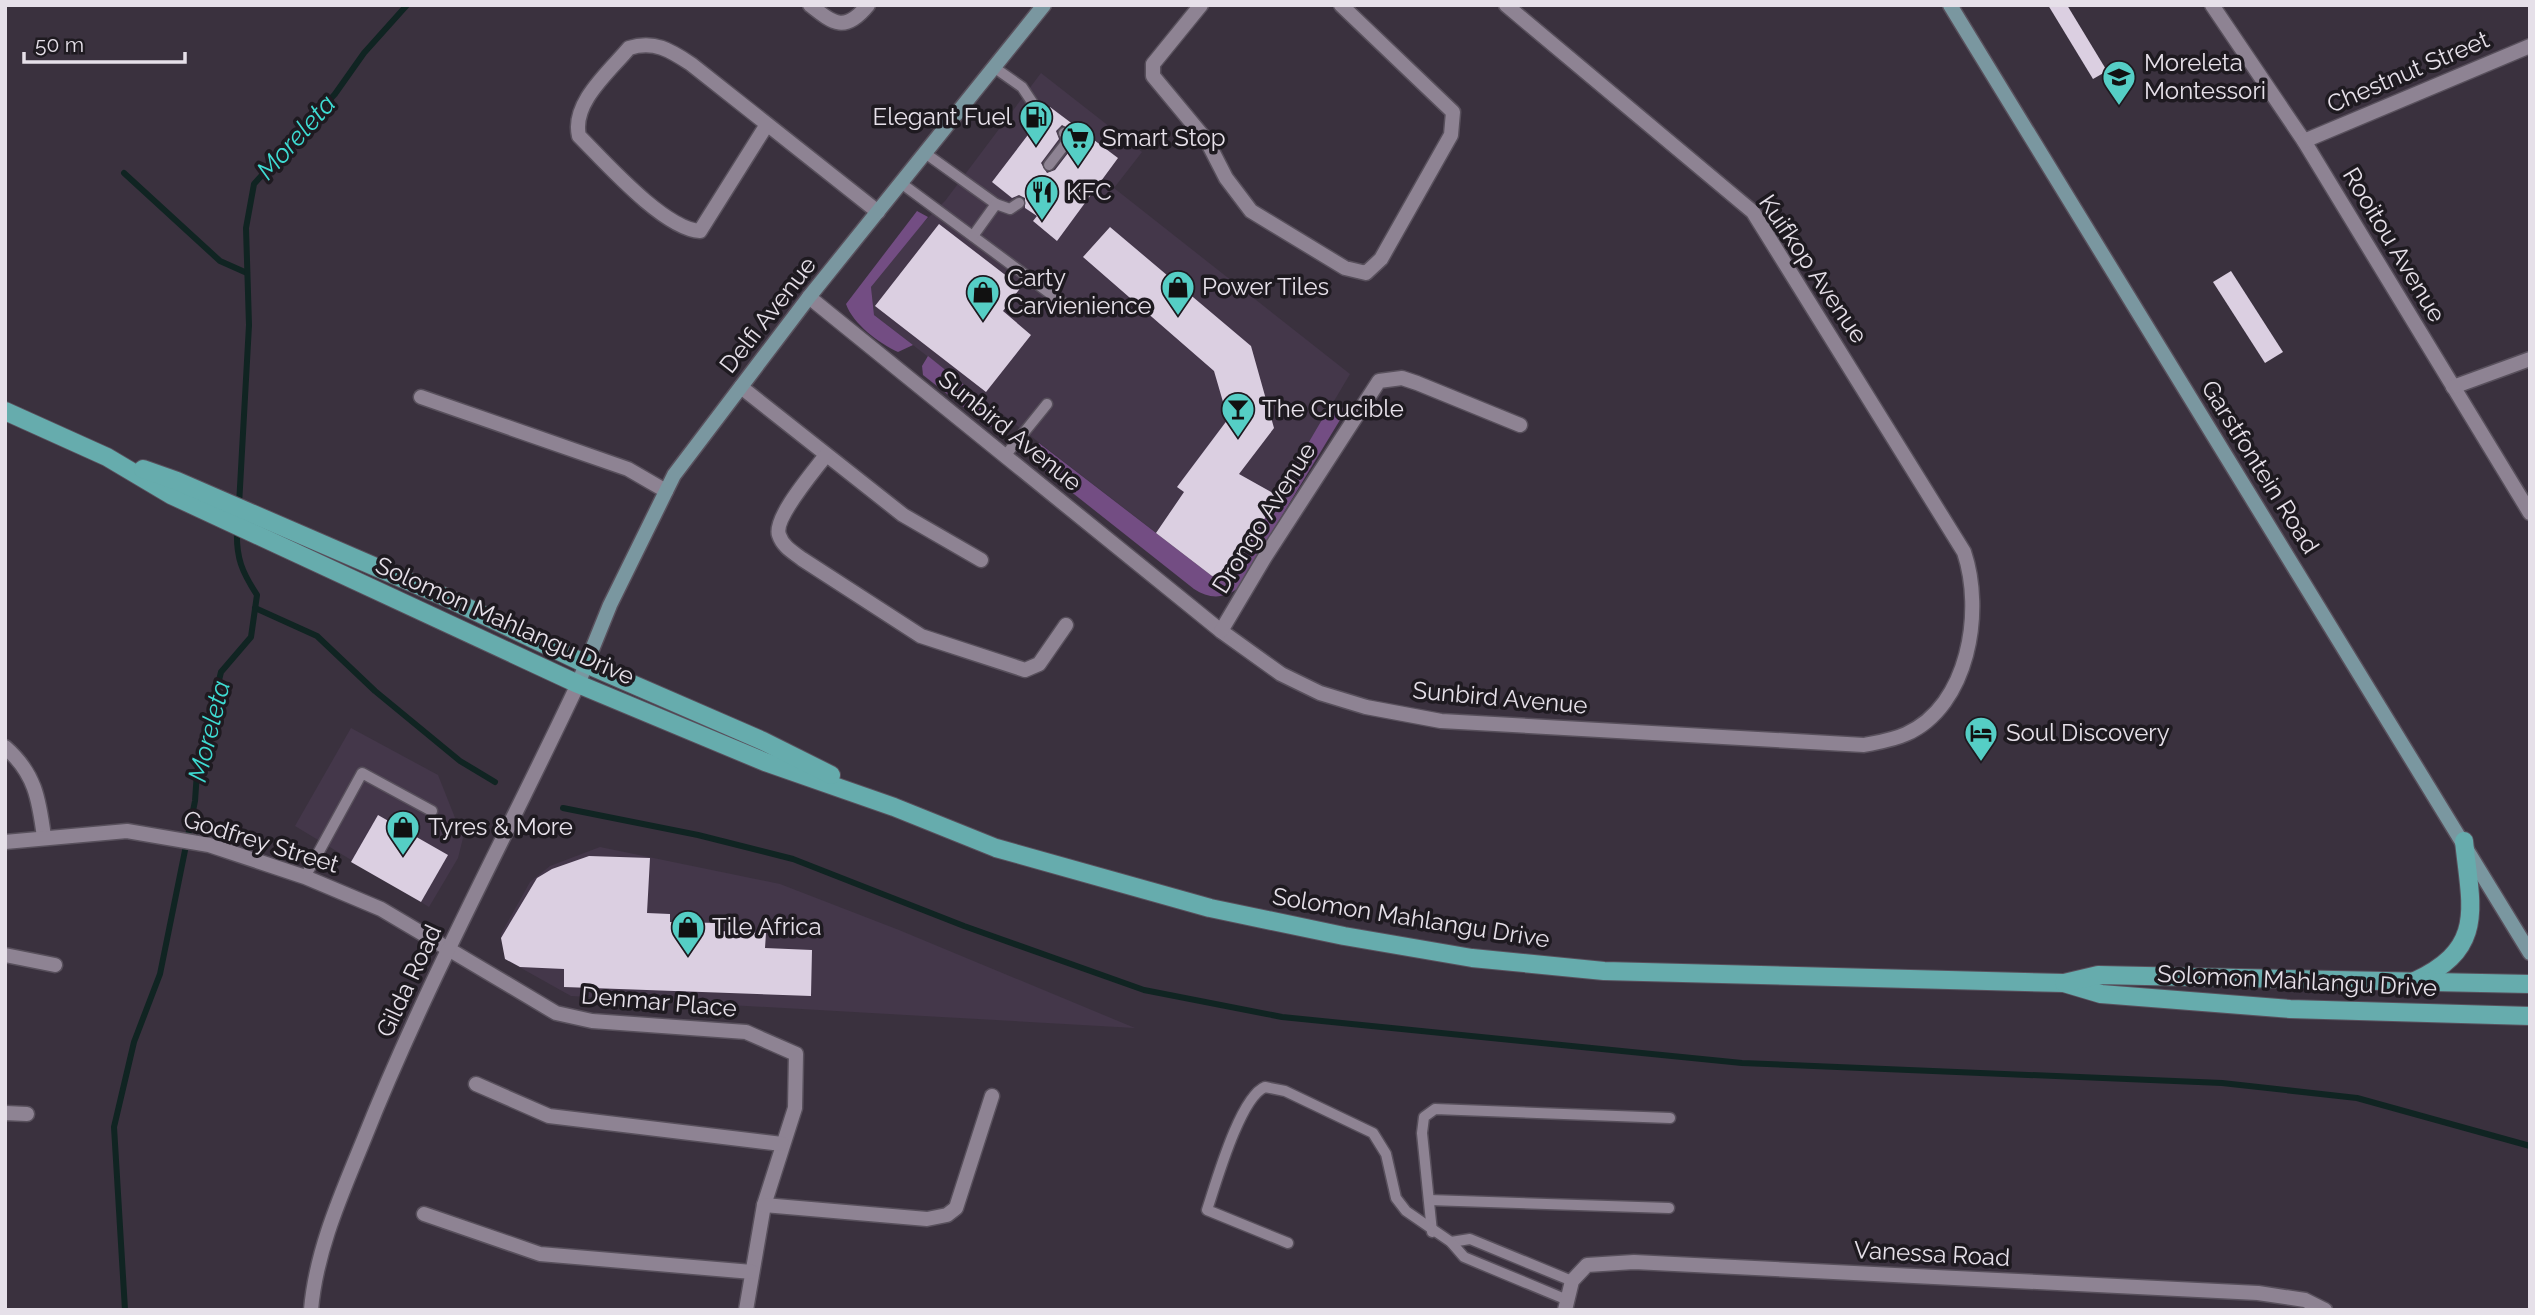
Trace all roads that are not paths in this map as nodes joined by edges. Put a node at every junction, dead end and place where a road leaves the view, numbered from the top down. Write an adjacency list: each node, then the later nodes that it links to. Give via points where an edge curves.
1 (810, 5): 2 (street, via 840,24 855,19)
2 (868, 5)
3 (1044, 5): 10 (main road, Delfi Avenue)
4 (1201, 5): 5 (street, via 1153,64 1153,76 1202,133 1226,178 1251,211 1345,268 1366,273 1381,259 1451,135 1453,112)
5 (1341, 5)
6 (1950, 5): 46 (main road, Garstfontein Road)
7 (2212, 5): 14 (street, Rooitou Avenue)
8 (1513, 8): 37 (street, Kuifkop Avenue, via 1753,212 1964,552)
9 (2530, 46): 14 (street, Chestnut Street)
10 (995, 68): 11 (lane, via 1022,87); 15 (main road, Delfi Avenue)
11 (1042, 117)
12 (766, 126): 12 (street, via 700,231 680,226 658,210 579,136 576,126 590,95 629,48 642,44 668,49 691,64); 20 (street)
13 (1064, 133): 16 (lane, via 1070,138)
14 (2304, 141): 26 (street, Rooitou Avenue)
15 (925, 153): 17 (main road, Delfi Avenue); 19 (lane)
16 (1049, 165)
17 (901, 183): 20 (main road, Delfi Avenue); 21 (lane)
18 (1019, 203): 19 (lane, via 1010,209)
19 (996, 204): 21 (lane)
20 (878, 212): 22 (main road, Delfi Avenue)
21 (973, 236): 23 (lane)
22 (809, 297): 25 (main road, Delfi Avenue); 32 (street, Sunbird Avenue)
23 (1067, 306)
24 (2530, 359): 26 (street)
25 (741, 387): 31 (street); 33 (main road, Delfi Avenue)
26 (2453, 387): 34 (street, Rooitou Avenue)
27 (421, 397): 33 (street, via 628,469)
28 (1047, 404): 32 (lane)
29 (5, 411): 35 (main road, Solomon Mahlangu Drive)
30 (1520, 425): 39 (street, Drongo Avenue, via 1402,378 1380,381)
31 (826, 455): 36 (street, via 903,515); 38 (street, via 781,518 778,532 784,545 802,559 921,636 1025,670 1039,664)
32 (1005, 456): 39 (street, Sunbird Avenue)
33 (666, 491): 40 (main road, Delfi Avenue)
34 (2530, 513)
35 (273, 533): 40 (main road, Solomon Mahlangu Drive, via 445,597); 41 (main road, Solomon Mahlangu Drive)
36 (981, 560)
37 (1974, 592): 39 (street, Sunbird Avenue, via 1964,659 1947,699 1908,734 1864,745 1441,721 1320,693 1281,674)
38 (1066, 625)
39 (1222, 631)
40 (586, 664): 41 (main road, Delfi Avenue); 43 (main road, Solomon Mahlangu Drive, via 762,741)
41 (578, 684): 43 (main road, Solomon Mahlangu Drive, via 765,762); 49 (street, Gilda Road)
42 (5, 747): 45 (street, via 25,764 40,802)
43 (894, 807): 53 (main road, Solomon Mahlangu Drive, via 996,848 1210,908 1472,958 1604,971)
44 (432, 811): 48 (lane, via 362,773)
45 (44, 836): 47 (street, Godfrey Street); 48 (street, Godfrey Street, via 149,833 209,845)
46 (2464, 841): 50 (main road, Garstfontein Road); 54 (main road, via 2470,926 2448,963)
47 (5, 842)
48 (305, 877): 49 (street, Godfrey Street, via 381,909)
49 (447, 950): 62 (street, Denmar Place, via 556,1013 746,1032 796,1054 795,1108); 73 (street, Gilda Road, via 380,1098 340,1202 319,1262)
50 (2530, 953)
51 (5, 955): 52 (street)
52 (55, 965)
53 (2064, 983): 54 (main road, Solomon Mahlangu Drive, via 2098,975); 56 (main road, Solomon Mahlangu Drive, via 2101,994 2290,1009)
54 (2412, 983): 55 (main road, Solomon Mahlangu Drive)
55 (2530, 984)
56 (2530, 1016)
57 (476, 1084): 62 (street, via 549,1116)
58 (992, 1096): 64 (street, via 959,1201 947,1215 928,1219)
59 (5, 1113): 60 (street)
60 (27, 1114)
61 (1670, 1118): 63 (lane, via 1436,1109 1424,1117 1422,1133)
62 (782, 1144): 64 (street)
63 (1429, 1200): 65 (lane); 67 (lane)
64 (764, 1205): 70 (street)
65 (1670, 1208)
66 (424, 1214): 70 (street, via 540,1254)
67 (1432, 1231): 68 (lane); 69 (lane, via 1401,1206 1386,1154 1373,1133 1285,1091 1265,1087 1252,1098 1208,1210)
68 (1451, 1242): 71 (lane, via 1470,1239); 72 (lane, via 1464,1257)
69 (1288, 1243)
70 (752, 1272): 74 (street)
71 (1572, 1281): 72 (street); 75 (street, Vanessa Road, via 1587,1265 1675,1263 2258,1293 2305,1300)
72 (1565, 1305)
73 (311, 1310)
74 (746, 1310)
75 (2325, 1310)

